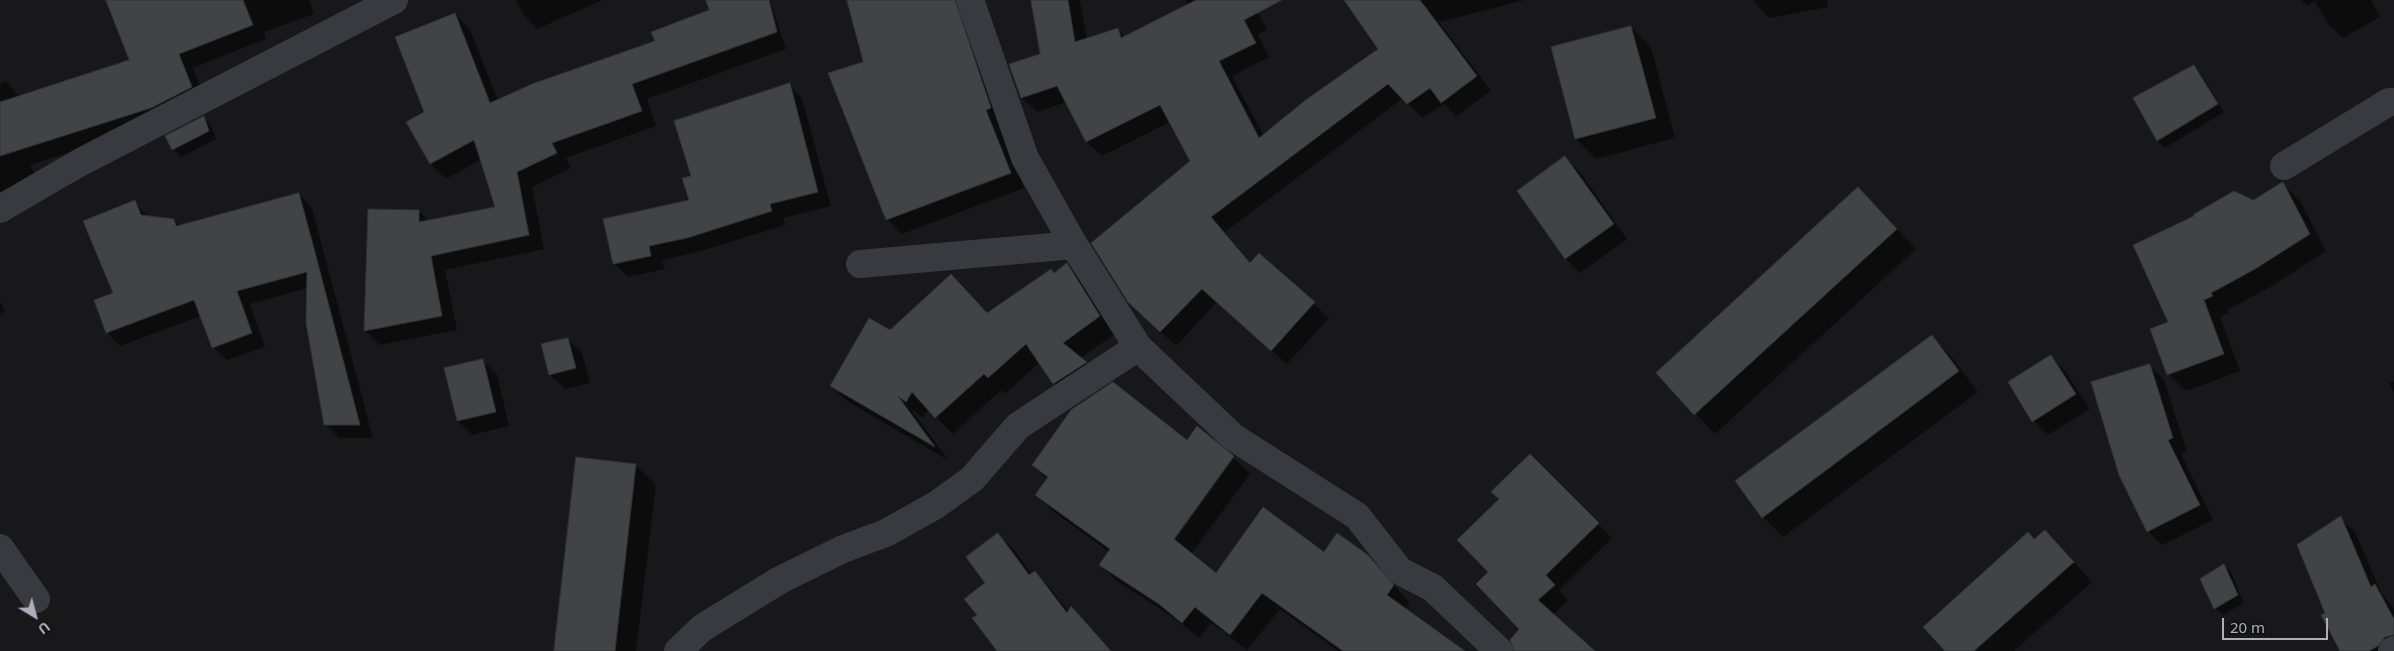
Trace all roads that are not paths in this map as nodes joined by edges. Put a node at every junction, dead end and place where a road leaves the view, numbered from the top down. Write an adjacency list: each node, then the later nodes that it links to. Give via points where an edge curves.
1 (394, 0): 5 (street, via 79,163)
2 (970, 0): 6 (street, via 1025,158)
3 (2394, 102): 4 (street, via 2389,102)
4 (2284, 166)
5 (0, 209)
6 (1074, 245): 7 (street); 8 (street)
7 (860, 264)
8 (1138, 347): 11 (street, via 1018,426 972,479 936,505 886,533 843,549 780,580 702,628); 12 (street, via 1233,437 1357,516 1400,571 1433,588)
9 (0, 548): 10 (street)
10 (36, 599)
11 (678, 651)
12 (1499, 651)

